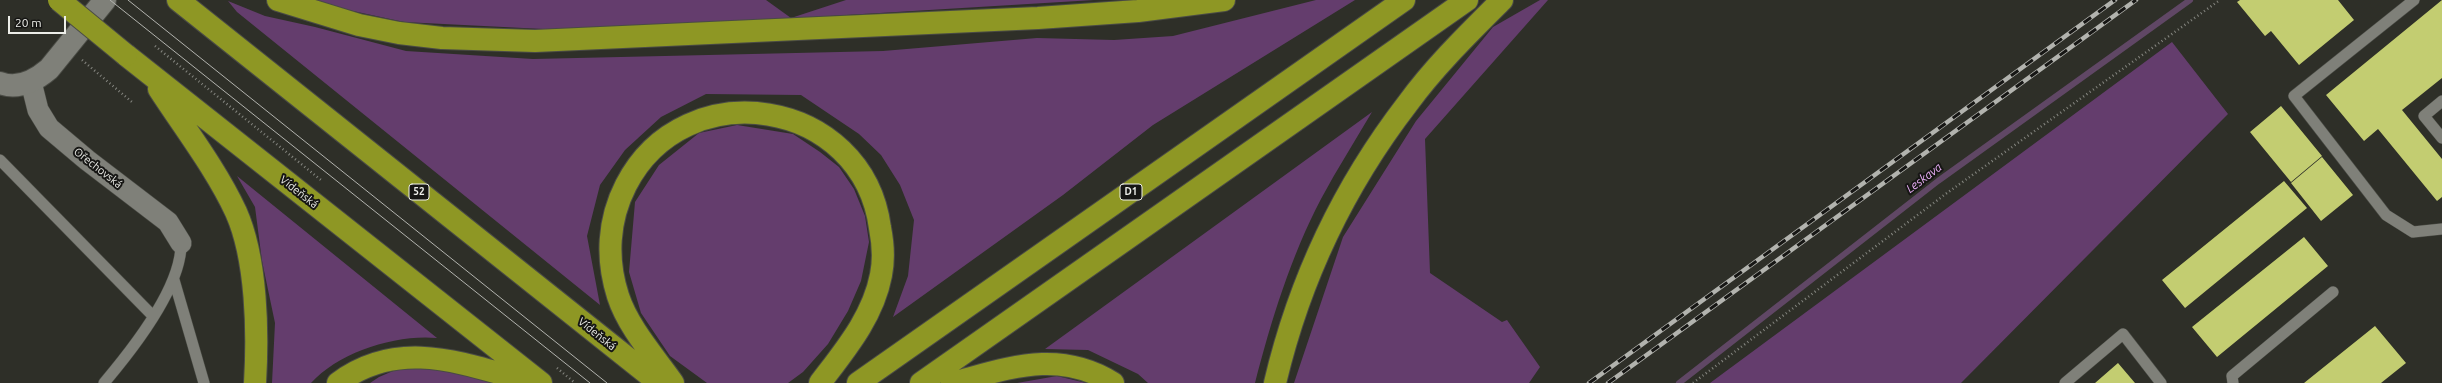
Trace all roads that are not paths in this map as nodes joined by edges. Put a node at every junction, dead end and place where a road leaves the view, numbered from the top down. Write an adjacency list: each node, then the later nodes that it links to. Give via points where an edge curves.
1 (59, 0): 10 (highway, Vídeňská, bridge)
2 (105, 0): 11 (street, via 49,69)
3 (178, 0): 27 (highway, Vídeňská / 52)
4 (278, 0): 5 (highway, via 359,25 399,32 442,38 535,41 1038,18 1138,11)
5 (1224, 0)
6 (1404, 0): 30 (highway, D1)
7 (1467, 0): 31 (highway)
8 (1502, 0): 34 (highway, via 1408,101 1363,168 1320,249 1303,290)
9 (2414, 0): 16 (lane, via 2294,96 2386,215 2414,232)
10 (148, 73): 23 (highway, via 236,214 249,258 257,347); 26 (highway, Vídeňská)
11 (31, 82): 12 (street, via 16,85); 17 (street, Ořechovská, via 38,110 49,128 168,222)
12 (0, 83)
13 (2442, 101): 14 (lane, via 2424,116)
14 (2442, 138)
15 (0, 160): 20 (lane)
16 (2442, 230)
17 (181, 243): 18 (lane, via 181,255)
18 (174, 280): 20 (lane); 22 (lane)
19 (2333, 292): 37 (lane, via 2232,376)
20 (154, 316): 21 (lane)
21 (104, 383)
22 (204, 383)
23 (255, 383)
24 (338, 383): 25 (highway, via 371,364 410,356 447,360)
25 (534, 383)
26 (541, 383)
27 (659, 383)
28 (673, 383): 29 (highway, via 637,331 619,298 610,259 610,236 616,208 630,178 662,142 696,122 728,113 754,112 794,120 828,139 856,167 867,184 879,220 883,257 875,296 852,341)
29 (820, 383)
30 (858, 383)
31 (921, 383)
32 (952, 383): 33 (highway, via 1023,365 1042,363 1073,366 1095,373)
33 (1113, 383)
34 (1275, 383)
35 (2065, 383): 36 (lane, via 2123,334)
36 (2161, 383)
37 (2233, 383)

